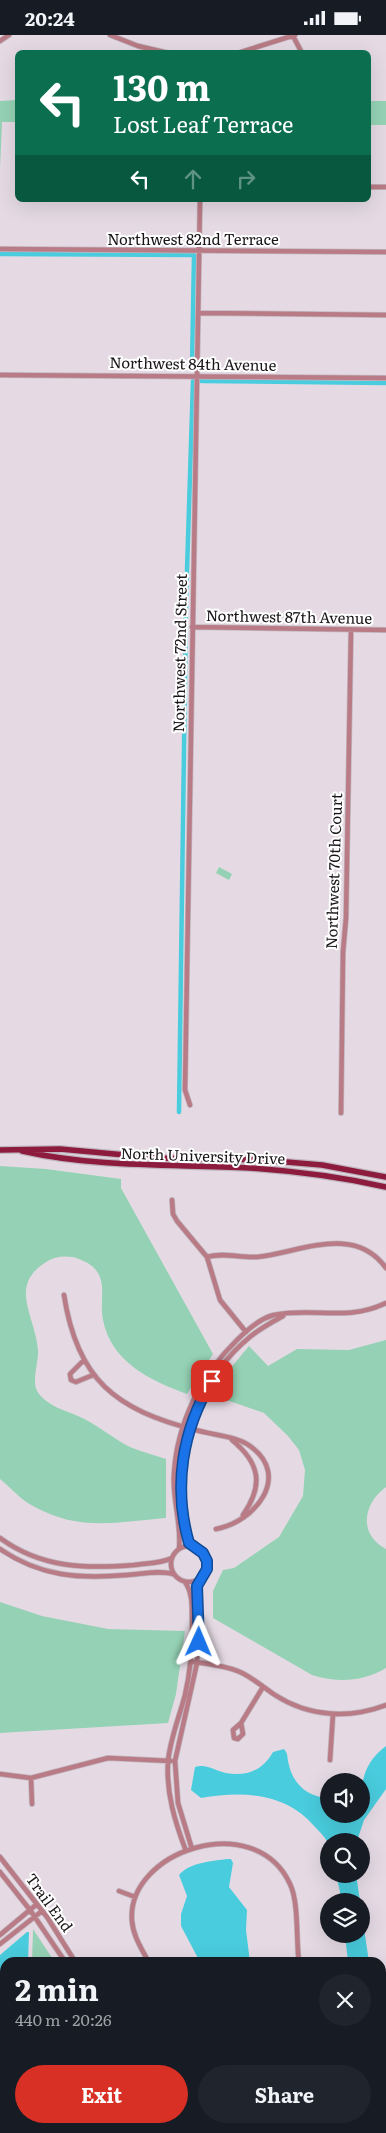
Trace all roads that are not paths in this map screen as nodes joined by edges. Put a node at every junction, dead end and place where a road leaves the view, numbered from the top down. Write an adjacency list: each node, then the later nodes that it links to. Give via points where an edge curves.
1 (9, 35): 4 (street)
2 (110, 35): 5 (street)
3 (294, 36): 6 (street); 7 (street)
4 (0, 41)
5 (155, 50)
6 (248, 50)
7 (301, 50)
8 (371, 187): 9 (street)
9 (386, 187)
10 (200, 202): 12 (street, Northwest 72nd Street)
11 (0, 249): 12 (street, Northwest 82nd Terrace)
12 (200, 250): 13 (street, Northwest 82nd Terrace); 14 (street, Northwest 72nd Street)
13 (386, 251)
14 (199, 313): 15 (street); 17 (street, Northwest 72nd Street)
15 (386, 315)
16 (0, 375): 17 (street, Northwest 84th Avenue)
17 (198, 377): 18 (street, Northwest 84th Avenue); 19 (street, Northwest 72nd Street)
18 (386, 378)
19 (192, 627): 20 (street, Northwest 87th Avenue); 22 (street, Northwest 72nd Street, via 184,1090)
20 (351, 630): 21 (street, Northwest 87th Avenue); 23 (street, Northwest 70th Court)
21 (386, 630)
22 (190, 1105)
23 (341, 1113)
24 (0, 1150): 25 (main road, North University Drive)
25 (18, 1150): 26 (main road, North University Drive, via 60,1149 158,1158 263,1159 322,1165); 27 (main road, North University Drive, via 128,1165 297,1172)
26 (386, 1177)
27 (386, 1187)
28 (172, 1200): 29 (street, via 177,1221)
29 (207, 1257): 30 (street, via 222,1254 260,1257 323,1243 339,1243 362,1249); 34 (street, via 220,1299)
30 (386, 1268)
31 (64, 1295): 36 (street, via 70,1328)
32 (386, 1303): 33 (street, via 346,1314)
33 (286, 1314): 34 (street, via 263,1320); 35 (street)
34 (245, 1331): 35 (street); 38 (street, via 213,1366)
35 (250, 1337): 39 (street, via 218,1371 196,1409)
36 (84, 1360): 37 (street); 37 (street, via 70,1374 71,1380 76,1383)
37 (93, 1375): 38 (street, via 132,1408 158,1421)
38 (182, 1427): 39 (street); 46 (street, via 174,1474)
39 (189, 1429): 40 (street); 44 (street, via 181,1493 187,1536)
40 (231, 1439): 41 (street, via 248,1455 256,1474 254,1495); 41 (street, via 248,1444 259,1453 268,1474 264,1497)
41 (243, 1516): 42 (street)
42 (216, 1529)
43 (0, 1538): 47 (street, via 28,1555 70,1567 101,1568)
44 (192, 1546): 46 (street); 49 (street, via 203,1553 207,1561 205,1574)
45 (0, 1549): 48 (street, via 38,1569 69,1576)
46 (179, 1549): 47 (street)
47 (172, 1558): 48 (street)
48 (173, 1574): 50 (street)
49 (199, 1580): 50 (street); 52 (street)
50 (185, 1582): 51 (street, via 192,1613)
51 (190, 1662): 52 (street); 58 (street)
52 (197, 1663): 53 (street, via 238,1671); 59 (street)
53 (263, 1687): 55 (street, via 296,1706); 56 (street)
54 (386, 1705): 55 (street, via 357,1713)
55 (332, 1714): 57 (street)
56 (241, 1723)
57 (330, 1760)
58 (168, 1761): 59 (street); 61 (street, via 108,1758); 64 (street, via 171,1804)
59 (175, 1761): 63 (street, via 178,1803)
60 (0, 1774): 61 (street)
61 (31, 1778): 62 (street)
62 (32, 1804)
63 (192, 1849): 64 (street); 78 (street, via 222,1843 244,1844 279,1866 294,1895)
64 (186, 1851): 68 (street, via 148,1876)
65 (0, 1857): 69 (street, Trail End)
66 (0, 1872): 70 (street, Trail End)
67 (119, 1891): 68 (street)
68 (135, 1897): 77 (street, via 133,1930)
69 (37, 1904): 70 (street); 71 (street, Trail End)
70 (30, 1910): 72 (street, Trail End); 73 (street)
71 (42, 1911): 72 (street); 76 (street, Trail End)
72 (35, 1917): 74 (street); 75 (street, Trail End)
73 (0, 1935)
74 (0, 1944)
75 (62, 1957)
76 (72, 1957)
77 (146, 1957)
78 (299, 1957)

